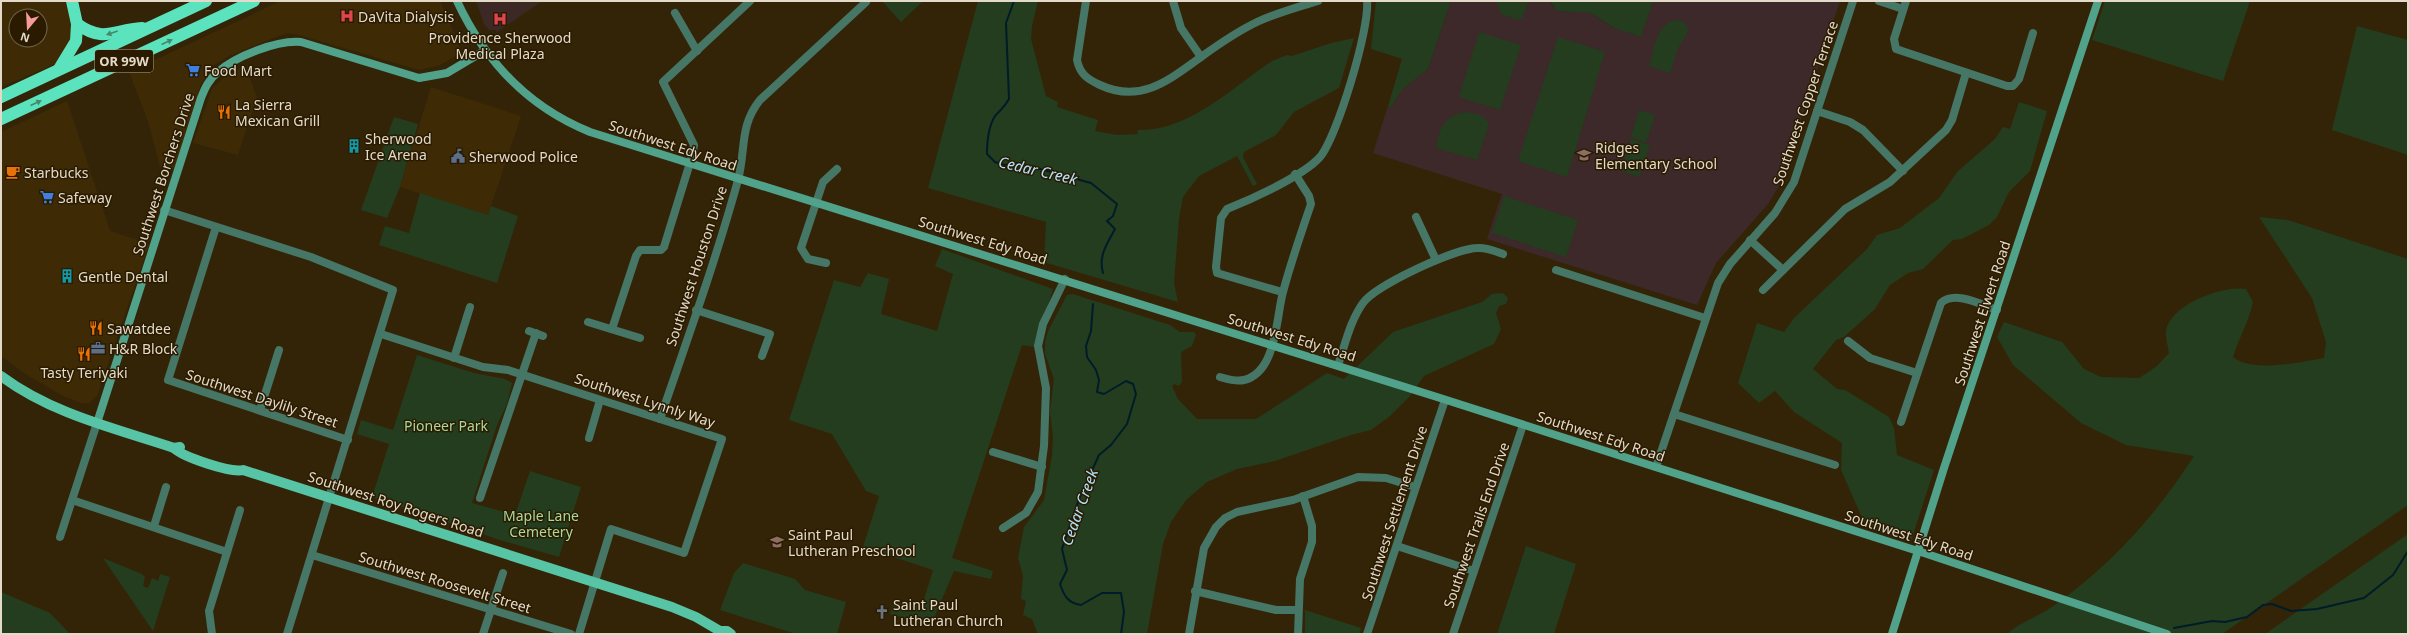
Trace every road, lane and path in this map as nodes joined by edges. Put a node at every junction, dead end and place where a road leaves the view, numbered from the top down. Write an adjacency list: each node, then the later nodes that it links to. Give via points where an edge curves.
1 (72, 1): 16 (highway)
2 (206, 1): 17 (highway, OR 99W)
3 (254, 1): 26 (highway, OR 99W, one-way to 3)
4 (457, 1): 19 (main road, Southwest Edy Road)
5 (750, 1): 20 (street)
6 (1086, 1): 21 (street, via 1077,60 1083,75 1107,88 1126,92 1149,89 1164,84)
7 (1173, 1): 21 (street, via 1182,28)
8 (1318, 1): 21 (street, via 1258,21)
9 (1367, 1): 30 (street, via 1366,28 1334,133 1320,157)
10 (1853, 1): 25 (street, Southwest Copper Terrace)
11 (1879, 1): 14 (street)
12 (2098, 1): 47 (main road, Southwest Elwert Road)
13 (865, 2): 31 (street, Southwest Houston Drive, via 751,111 745,125)
14 (1905, 5): 23 (street, via 1894,46 1903,53)
15 (675, 13): 20 (street)
16 (77, 24): 17 (highway, one-way to 16, via 101,35 91,33); 22 (highway, via 75,45)
17 (150, 27): 22 (highway, OR 99W)
18 (2033, 33): 23 (street, via 2015,84 2007,86)
19 (484, 51): 27 (main road, Southwest Edy Road, via 518,88 558,117 590,132); 33 (main road, Southwest Borchers Drive, via 452,70 424,78 294,42 272,45 236,61 218,71 206,87)
20 (697, 51): 27 (street, via 663,82 694,145)
21 (1201, 57)
22 (59, 70): 24 (highway, OR 99W)
23 (1966, 73): 29 (street, via 1950,125)
24 (1, 97)
25 (1817, 111): 29 (street, via 1850,122 1863,130); 36 (street, Southwest Copper Terrace, via 1791,188 1775,213)
26 (1, 119)
27 (690, 164): 31 (main road, Southwest Edy Road); 50 (street, via 664,247 661,250 640,250 636,256)
28 (836, 169): 32 (street, via 823,182)
29 (1903, 171): 41 (street, via 1883,187 1845,209)
30 (1295, 174): 44 (street, via 1311,204); 44 (street, via 1224,212 1221,218 1217,273)
31 (738, 179): 32 (main road, Southwest Edy Road); 46 (street, Southwest Houston Drive)
32 (816, 203): 39 (street, via 801,248 808,259); 42 (main road, Southwest Edy Road)
33 (164, 210): 35 (street); 70 (main road, Southwest Borchers Drive)
34 (1416, 217): 38 (street)
35 (216, 227): 52 (street, via 311,257 393,290); 66 (street, Southwest Daylily Street, via 168,380)
36 (1750, 240): 41 (street); 48 (street, Southwest Copper Terrace, via 1723,272)
37 (1503, 254): 38 (street, via 1476,248)
38 (1436, 260): 59 (street, via 1391,283 1364,302 1355,316)
39 (826, 263)
40 (1556, 270): 48 (street)
41 (1783, 270): 43 (street)
42 (1065, 279): 55 (main road, Southwest Edy Road); 76 (street, via 1043,324 1038,346 1045,381)
43 (1763, 290)
44 (1282, 292): 55 (street)
45 (470, 307): 58 (street)
46 (696, 310): 57 (street, via 770,334); 68 (street, Southwest Houston Drive)
47 (1997, 310): 60 (street, via 1956,297 1943,301); 89 (main road, Southwest Elwert Road)
48 (1705, 318): 67 (street, Southwest Copper Terrace)
49 (588, 322): 50 (street)
50 (612, 329): 53 (street)
51 (536, 333): 61 (street)
52 (381, 334): 58 (street, Southwest Lynnly Way); 73 (street)
53 (640, 338)
54 (1848, 341): 60 (street, via 1870,358)
55 (1272, 344): 59 (main road, Southwest Edy Road); 63 (street, via 1261,367 1248,378 1236,381)
56 (279, 350): 66 (street)
57 (762, 356)
58 (454, 358): 61 (street, Southwest Lynnly Way, via 483,367)
59 (1338, 365): 65 (main road, Southwest Edy Road)
60 (1917, 373): 69 (street)
61 (522, 374): 64 (street, Southwest Lynnly Way); 82 (street)
62 (1, 376): 70 (main road, Southwest Roy Rogers Road, via 47,404)
63 (1220, 377)
64 (600, 400): 68 (street, Southwest Lynnly Way); 72 (street)
65 (1446, 400): 71 (main road, Southwest Edy Road); 79 (street, Southwest Settlement Drive)
66 (260, 410): 73 (street, Southwest Daylily Street)
67 (1674, 414): 75 (street); 77 (street, Southwest Copper Terrace)
68 (660, 419): 94 (street, Southwest Lynnly Way, via 722,439 684,553 611,529)
69 (1901, 422)
70 (97, 423): 81 (main road, Southwest Roy Rogers Road, via 174,448 179,453 236,472 243,470); 83 (street, Southwest Borchers Drive)
71 (1523, 424): 77 (main road, Southwest Edy Road); 92 (street, Southwest Trails End Drive)
72 (589, 438)
73 (348, 440): 81 (street)
74 (993, 452): 76 (street)
75 (1835, 465)
76 (1042, 467): 86 (street, via 1038,492 1031,507 1019,520)
77 (1656, 467): 89 (main road, Southwest Edy Road)
78 (166, 487): 85 (street)
79 (1416, 488): 80 (street, via 1386,478 1366,476); 88 (street, Southwest Settlement Drive)
80 (1303, 496): 95 (street, via 1237,512 1225,518 1207,541); 97 (street, via 1312,526 1312,542 1300,579)
81 (330, 498): 91 (street); 94 (main road, Southwest Roy Rogers Road)
82 (480, 498)
83 (72, 500): 85 (street); 87 (street, Southwest Borchers Drive)
84 (240, 510): 90 (street)
85 (154, 526): 90 (street)
86 (1003, 528)
87 (60, 537)
88 (1397, 546): 92 (street); 107 (street, Southwest Settlement Drive)
89 (1918, 551): 109 (main road, Southwest Elwert Road); 110 (main road, Southwest Edy Road)
90 (227, 552): 99 (street, via 209,610)
91 (312, 555): 96 (street, Southwest Roosevelt Street); 100 (street)
92 (1474, 571): 108 (street, Southwest Trails End Drive)
93 (502, 573): 96 (street)
94 (594, 583): 98 (main road, Southwest Roy Rogers Road, via 672,607 696,617); 103 (street, Southwest Lynnly Way)
95 (1195, 592): 97 (street, via 1276,610); 105 (street)
96 (491, 610): 101 (street); 102 (street, Southwest Roosevelt Street)
97 (1298, 610): 106 (street)
98 (720, 632): 104 (main road, Southwest Roy Rogers Road, via 728,631)
99 (212, 634)
100 (289, 634)
101 (483, 634)
102 (571, 634)
103 (578, 634)
104 (731, 634)
105 (1188, 634)
106 (1298, 634)
107 (1367, 634)
108 (1453, 634)
109 (1892, 634)
110 (2167, 634)

